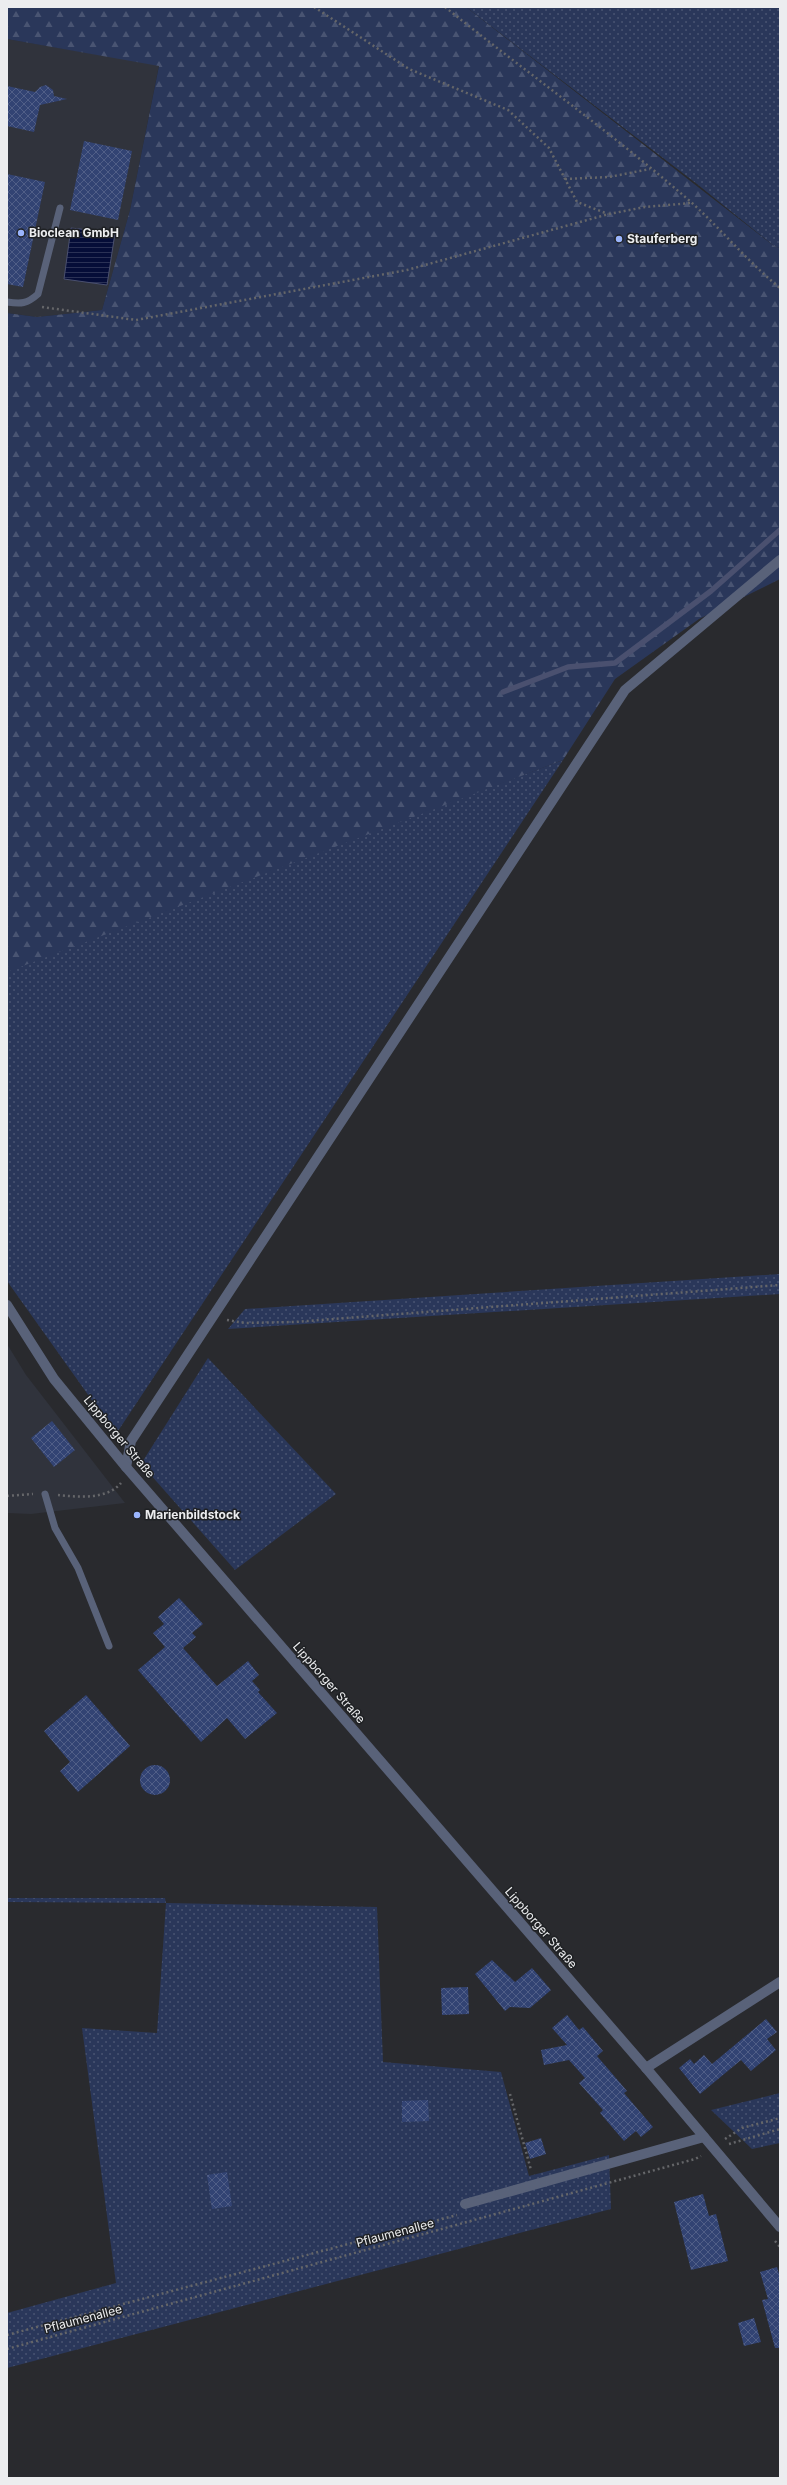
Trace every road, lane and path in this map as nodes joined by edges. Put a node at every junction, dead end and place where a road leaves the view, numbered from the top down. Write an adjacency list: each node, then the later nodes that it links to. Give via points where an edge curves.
1 (314, 7): 4 (path, via 410,69 508,110 549,148)
2 (445, 7): 3 (path)
3 (650, 169): 4 (path, via 609,177); 5 (path)
4 (565, 179): 7 (path, via 577,202)
5 (691, 203): 7 (path, via 645,206); 8 (path, via 762,274)
6 (60, 208): 10 (lane, via 38,294)
7 (608, 214): 10 (path, via 407,270 136,320)
8 (780, 288)
9 (7, 302): 10 (lane)
10 (22, 304)
11 (780, 560): 14 (street, via 625,690)
12 (780, 1285): 14 (path, via 294,1322 245,1323 229,1321)
13 (7, 1305): 15 (street, Lippborger Straße, via 54,1379)
14 (216, 1314): 15 (street, via 131,1441)
15 (126, 1467): 16 (path, via 116,1489 107,1493 71,1496); 20 (street, Lippborger Straße)
16 (45, 1494): 17 (path); 18 (lane, via 55,1528 78,1568)
17 (7, 1496)
18 (109, 1646)
19 (780, 1982): 20 (street)
20 (646, 2068): 24 (street, Lippborger Straße)
21 (510, 2094): 26 (path)
22 (780, 2118): 25 (path, Pflaumenallee, via 742,2128)
23 (780, 2129): 25 (path)
24 (704, 2137): 25 (street, Lippborger Straße); 26 (street)
25 (714, 2148): 29 (street, Lippborger Straße); 31 (path, Pflaumenallee, via 695,2159)
26 (535, 2184): 27 (street)
27 (466, 2204)
28 (459, 2214): 30 (path)
29 (780, 2227)
30 (7, 2335)
31 (7, 2349)

